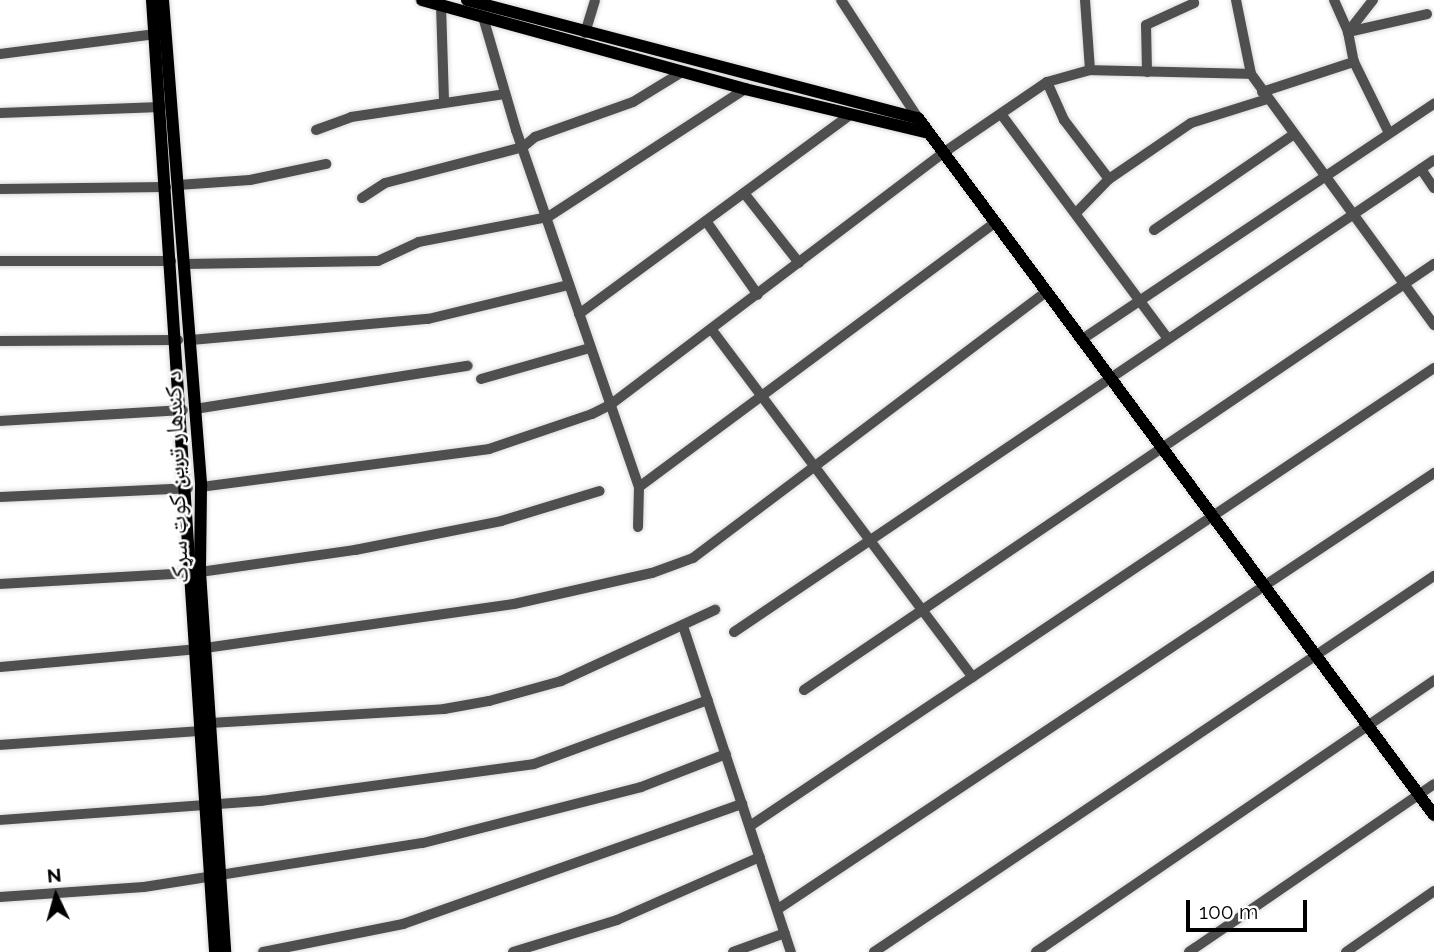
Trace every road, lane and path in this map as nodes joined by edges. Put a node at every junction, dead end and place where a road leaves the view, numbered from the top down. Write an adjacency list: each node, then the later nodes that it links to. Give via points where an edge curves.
1 (152, 0): 18 (main road, د کندهار ترين کوټ سړک)
2 (163, 0): 27 (main road, د کندهار ترين کوټ سړک)
3 (422, 0): 13 (main road)
4 (467, 0): 17 (main road)
5 (595, 0): 17 (street)
6 (1098, 0): 12 (street)
7 (1236, 0): 24 (street)
8 (1334, 0): 16 (street)
9 (1373, 0): 16 (street)
10 (847, 3): 36 (street)
11 (1194, 3): 23 (street, via 1146,25)
12 (1085, 4): 21 (street)
13 (441, 5): 15 (main road); 30 (street)
14 (1427, 14): 16 (street)
15 (483, 17): 22 (main road); 28 (street)
16 (1348, 32): 20 (street)
17 (585, 33): 36 (main road)
18 (156, 34): 19 (street); 27 (main road, د کندهار ترين کوټ سړک)
19 (0, 54)
20 (1354, 62): 29 (street); 39 (street)
21 (1090, 70): 23 (street); 25 (street)
22 (682, 72): 26 (main road); 41 (street, via 633,102 535,137)
23 (1147, 72): 24 (street)
24 (1251, 74): 29 (street)
25 (1047, 82): 35 (street); 47 (street, via 1064,120)
26 (745, 89): 34 (main road); 55 (street)
27 (165, 91): 32 (main road, د کندهار ترين کوټ سړک); 48 (main road, د کندهار ترين کوټ سړک)
28 (504, 94): 30 (street); 41 (street)
29 (1265, 96): 40 (street); 47 (street, via 1191,124)
30 (444, 99): 37 (street, via 351,117)
31 (1434, 104): 39 (street)
32 (161, 107): 33 (street); 48 (main road, د کندهار ترين کوټ سړک)
33 (0, 113)
34 (851, 114): 38 (main road); 51 (street)
35 (1001, 114): 42 (street); 53 (street)
36 (918, 118): 38 (main road)
37 (316, 130)
38 (929, 133): 42 (main road)
39 (1389, 133): 46 (street)
40 (1293, 135): 46 (street); 58 (street)
41 (523, 147): 52 (street, via 384,183); 55 (street)
42 (943, 153): 57 (main road); 61 (street)
43 (1434, 160): 45 (street)
44 (326, 164): 48 (street, via 250,180)
45 (1420, 169): 49 (street); 54 (street)
46 (1324, 177): 54 (street); 67 (street)
47 (1109, 179): 53 (street)
48 (172, 186): 50 (street); 60 (main road, د کندهار ترين کوټ سړک)
49 (1434, 188)
50 (0, 189)
51 (744, 193): 56 (street); 61 (street)
52 (362, 198)
53 (1076, 213): 67 (street)
54 (1352, 214): 63 (street); 71 (street)
55 (548, 217): 60 (street, via 419,242 378,261); 64 (street)
56 (706, 220): 66 (street); 68 (street)
57 (994, 223): 65 (main road); 80 (street)
58 (1154, 230)
59 (0, 261): 60 (street)
60 (178, 262): 72 (main road, د کندهار ترين کوټ سړک)
61 (799, 263): 66 (street)
62 (1434, 264): 63 (street)
63 (1404, 284): 69 (street); 84 (street)
64 (569, 285): 68 (street); 72 (street, via 428,319)
65 (1046, 292): 73 (main road); 85 (street)
66 (758, 295): 70 (street)
67 (1141, 301): 71 (street); 73 (street)
68 (579, 314): 75 (street)
69 (1434, 326)
70 (712, 330): 80 (street); 81 (street)
71 (1168, 339): 79 (street)
72 (184, 340): 74 (street); 82 (main road, د کندهار ترين کوټ سړک)
73 (1081, 340): 79 (main road)
74 (0, 341)
75 (590, 348): 78 (street); 81 (street)
76 (468, 366): 82 (street)
77 (1434, 369): 91 (street)
78 (481, 379)
79 (1110, 379): 84 (main road); 93 (street)
80 (762, 396): 85 (street); 87 (street)
81 (610, 405): 87 (street); 88 (street, via 489,449)
82 (189, 410): 83 (street); 88 (main road, د کندهار ترين کوټ سړک)
83 (0, 421)
84 (1161, 447): 91 (main road); 98 (street)
85 (812, 467): 93 (street); 102 (street, via 694,558 652,573 514,604)
86 (1434, 473): 97 (street)
87 (639, 487): 92 (street)
88 (195, 488): 90 (street); 94 (main road, د کندهار ترين کوټ سړک)
89 (600, 491): 94 (street, via 501,521 369,548)
90 (0, 497)
91 (1213, 517): 97 (main road); 105 (street)
92 (638, 527)
93 (870, 542): 98 (street); 101 (street)
94 (195, 572): 96 (street); 102 (main road, د کندهار ترين کوټ سړک)
95 (1434, 576): 103 (street)
96 (0, 584)
97 (1265, 587): 103 (main road); 124 (street)
98 (921, 609): 105 (street); 107 (street)
99 (715, 610): 100 (street)
100 (683, 626): 108 (street); 110 (street, via 561,681 489,701 444,709)
101 (734, 632)
102 (200, 649): 104 (street); 110 (main road, د کندهار ترين کوټ سړک)
103 (1315, 656): 109 (main road); 132 (street)
104 (0, 667)
105 (973, 677): 119 (street)
106 (1434, 680): 109 (street)
107 (804, 690)
108 (708, 699): 112 (street); 116 (street, via 534,764)
109 (1367, 725): 114 (main road); 133 (street)
110 (205, 727): 111 (street); 116 (main road, د کندهار ترين کوټ سړک)
111 (0, 745)
112 (726, 754): 115 (street); 121 (street, via 641,787 482,830)
113 (1434, 784): 114 (street)
114 (1418, 794): 117 (main road); 134 (street)
115 (743, 804): 119 (street); 128 (street, via 403,924)
116 (210, 806): 118 (street); 121 (main road, د کندهار ترين کوټ سړک)
117 (1434, 815)
118 (0, 820)
119 (750, 826): 120 (street)
120 (760, 857): 124 (street); 129 (street, via 617,920)
121 (215, 875): 123 (street, via 144,887); 126 (main road, د کندهار ترين کوټ سړک); 127 (main road, د کندهار ترين کوټ سړک)
122 (1434, 891): 135 (street)
123 (0, 897)
124 (778, 909): 125 (street)
125 (785, 933): 130 (street); 131 (street)
126 (215, 952)
127 (225, 952)
128 (263, 952)
129 (513, 952)
130 (733, 952)
131 (791, 952)
132 (874, 952)
133 (1036, 952)
134 (1189, 952)
135 (1346, 952)

